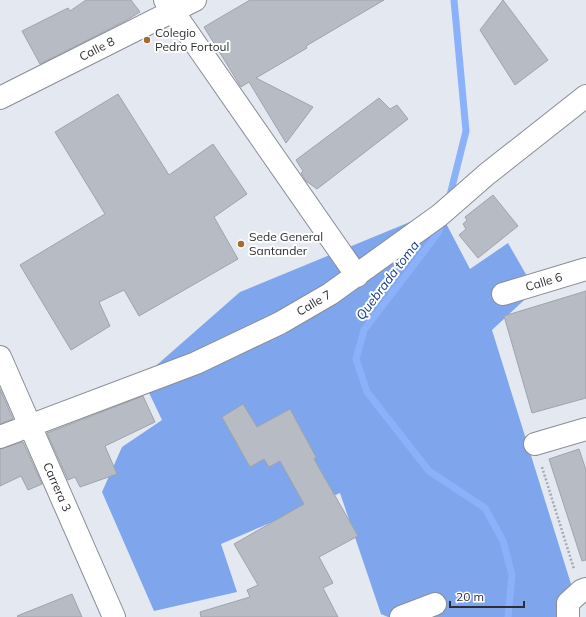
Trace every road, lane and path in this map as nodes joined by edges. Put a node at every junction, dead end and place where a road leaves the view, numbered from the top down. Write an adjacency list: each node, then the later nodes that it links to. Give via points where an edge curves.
1 (195, 0): 2 (street, Calle 8)
2 (168, 6): 4 (street, Calle 8); 6 (street)
3 (586, 96): 6 (street, Calle 7, via 487,174 440,215)
4 (0, 98)
5 (586, 269): 7 (street, Calle 6)
6 (357, 276): 9 (street, Calle 7, via 280,323 196,363)
7 (503, 294)
8 (0, 357): 9 (street, Carrera 3)
9 (29, 426): 11 (street, Calle 7); 15 (street, Carrera 3)
10 (586, 429): 12 (street)
11 (0, 437)
12 (535, 444): 13 (path)
13 (583, 590): 17 (street, via 568,603)
14 (435, 604): 16 (street)
15 (114, 617)
16 (401, 617)
17 (568, 617)

